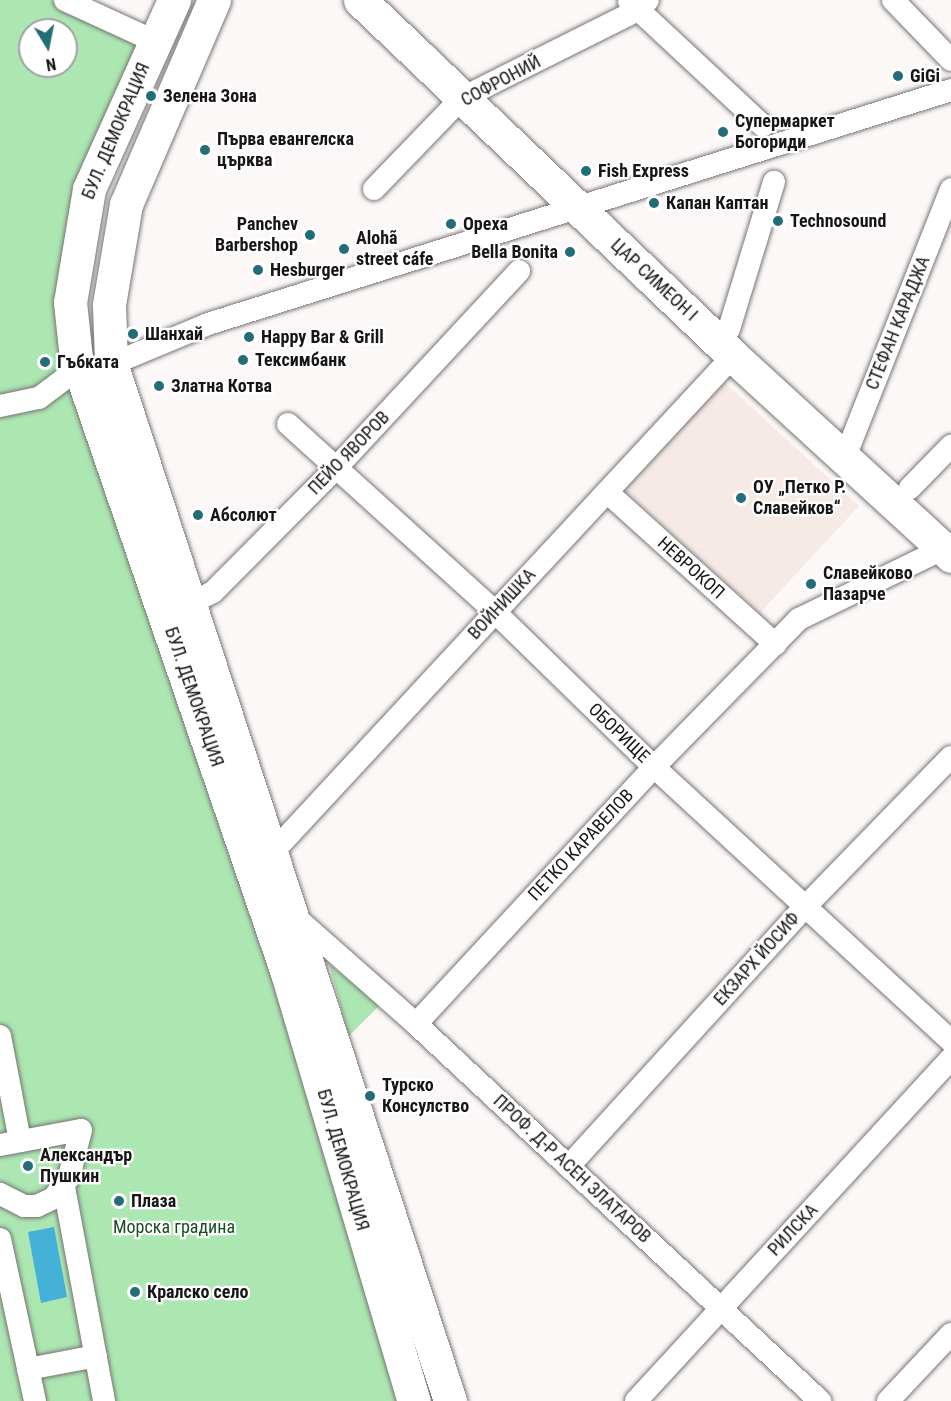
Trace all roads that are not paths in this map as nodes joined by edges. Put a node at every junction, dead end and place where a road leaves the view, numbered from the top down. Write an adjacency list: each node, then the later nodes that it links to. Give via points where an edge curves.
1 (65, 0): 7 (street)
2 (174, 0): 7 (main road, БУЛ. ДЕМОКРАЦИЯ)
3 (214, 0): 28 (main road, БУЛ. ДЕМОКРАЦИЯ, via 126,204 115,254 108,333 111,363)
4 (360, 0): 10 (main road, ЦАР СИМЕОН I)
5 (893, 0): 8 (street)
6 (638, 3): 10 (street, СОФРОНИЙ); 11 (street)
7 (154, 41): 28 (main road, БУЛ. ДЕМОКРАЦИЯ, via 89,189 70,302 79,372)
8 (951, 60)
9 (951, 90): 15 (street)
10 (462, 98): 13 (street, СОФРОНИЙ); 15 (main road, ЦАР СИМЕОН I)
11 (763, 126)
12 (774, 182): 17 (street, ВОЙНИШКА)
13 (374, 189)
14 (951, 189): 23 (street, СТЕФАН КАРАДЖА)
15 (579, 209): 17 (main road, ЦАР СИМЕОН I); 18 (street, via 208,324)
16 (519, 271): 24 (street, ПЕЙО ЯВОРОВ)
17 (724, 347): 23 (main road, ЦАР СИМЕОН I); 26 (street, ВОЙНИШКА)
18 (124, 359)
19 (69, 375): 20 (street, via 39,398)
20 (0, 406)
21 (288, 424): 24 (street, ОБОРИЩЕ)
22 (951, 446): 25 (street)
23 (845, 457): 27 (main road, ЦАР СИМЕОН I)
24 (336, 468): 28 (street, ПЕЙО ЯВОРОВ, via 213,592); 29 (street, ОБОРИЩЕ)
25 (910, 488)
26 (607, 492): 29 (street, ВОЙНИШКА); 30 (street, НЕВРОКОП)
27 (948, 550): 30 (street, ПЕТКО КАРАВЕЛОВ, via 799,619)
28 (178, 610): 33 (main road, БУЛ. ДЕМОКРАЦИЯ); 51 (main road, БУЛ. ДЕМОКРАЦИЯ)
29 (495, 612): 32 (street, ОБОРИЩЕ); 33 (street, ВОЙНИШКА)
30 (775, 644): 32 (street, ПЕТКО КАРАВЕЛОВ)
31 (951, 757): 34 (street, ЕКЗАРХ ЙОСИФ)
32 (654, 766): 34 (street, ОБОРИЩЕ); 36 (street, ПЕТКО КАРАВЕЛОВ)
33 (272, 854): 35 (main road, БУЛ. ДЕМОКРАЦИЯ)
34 (805, 906): 38 (street, ОБОРИЩЕ); 41 (street, ЕКЗАРХ ЙОСИФ)
35 (293, 916): 36 (street, ПРОФ. Д-Р АСЕН ЗЛАТАРОВ); 52 (main road, БУЛ. ДЕМОКРАЦИЯ)
36 (416, 1023): 41 (street, ПРОФ. Д-Р АСЕН ЗЛАТАРОВ)
37 (0, 1036): 40 (street)
38 (951, 1041)
39 (951, 1059): 45 (street, РИЛСКА)
40 (10, 1143): 42 (street, via 81,1130)
41 (569, 1166): 45 (street, ПРОФ. Д-Р АСЕН ЗЛАТАРОВ)
42 (64, 1187): 43 (street, via 54,1198 37,1206 13,1203); 47 (street)
43 (0, 1194)
44 (0, 1239): 48 (street)
45 (722, 1308): 53 (street, РИЛСКА); 54 (street, ПРОФ. Д-Р АСЕН ЗЛАТАРОВ)
46 (951, 1334): 55 (street)
47 (96, 1356): 48 (street); 50 (street)
48 (28, 1369): 49 (street)
49 (35, 1401)
50 (104, 1401)
51 (414, 1401)
52 (450, 1401)
53 (636, 1401)
54 (820, 1401)
55 (888, 1401)

